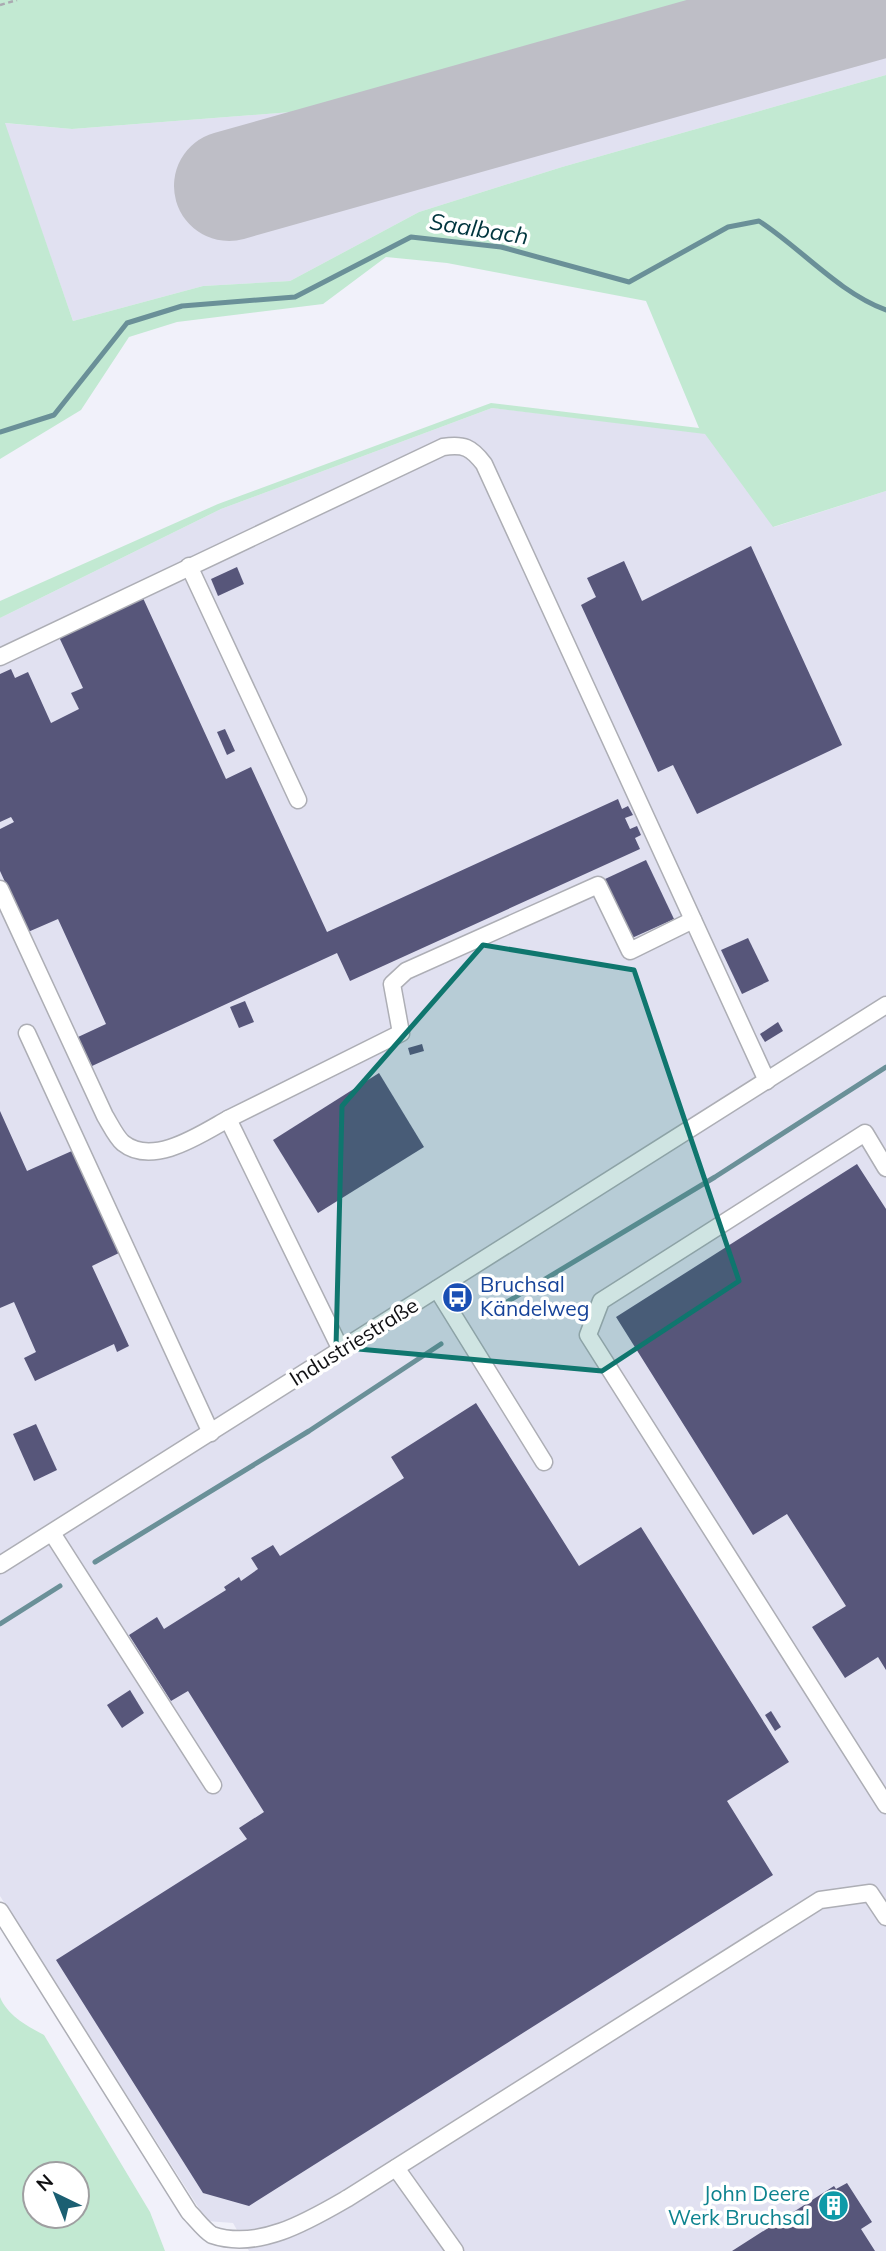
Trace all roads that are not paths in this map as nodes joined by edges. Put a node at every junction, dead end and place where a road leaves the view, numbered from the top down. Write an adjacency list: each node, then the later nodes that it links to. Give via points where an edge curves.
1 (190, 566): 2 (street); 3 (street); 5 (street, via 443,447 462,445 474,450)
2 (0, 657)
3 (298, 800)
4 (0, 889): 9 (street, via 105,1116 122,1143 144,1153 187,1141)
5 (693, 920): 8 (street); 9 (street, via 630,951 598,885 406,971 392,984 401,1033)
6 (886, 1005): 8 (street, Industriestraße)
7 (27, 1033): 13 (street)
8 (767, 1081): 11 (street, Industriestraße)
9 (228, 1119): 12 (street)
10 (886, 1168): 18 (street, via 865,1133 601,1301 588,1335)
11 (441, 1295): 12 (street, Industriestraße); 14 (street)
12 (341, 1350): 13 (street, Industriestraße)
13 (211, 1433): 15 (street, Industriestraße)
14 (544, 1462)
15 (52, 1533): 16 (street, Industriestraße); 17 (street)
16 (0, 1565)
17 (213, 1785)
18 (886, 1805)
19 (0, 1911): 21 (street, via 189,2211 212,2235 247,2245 276,2240)
20 (886, 1917): 21 (street, via 870,1893 820,1899)
21 (396, 2168): 22 (street)
22 (456, 2251)

